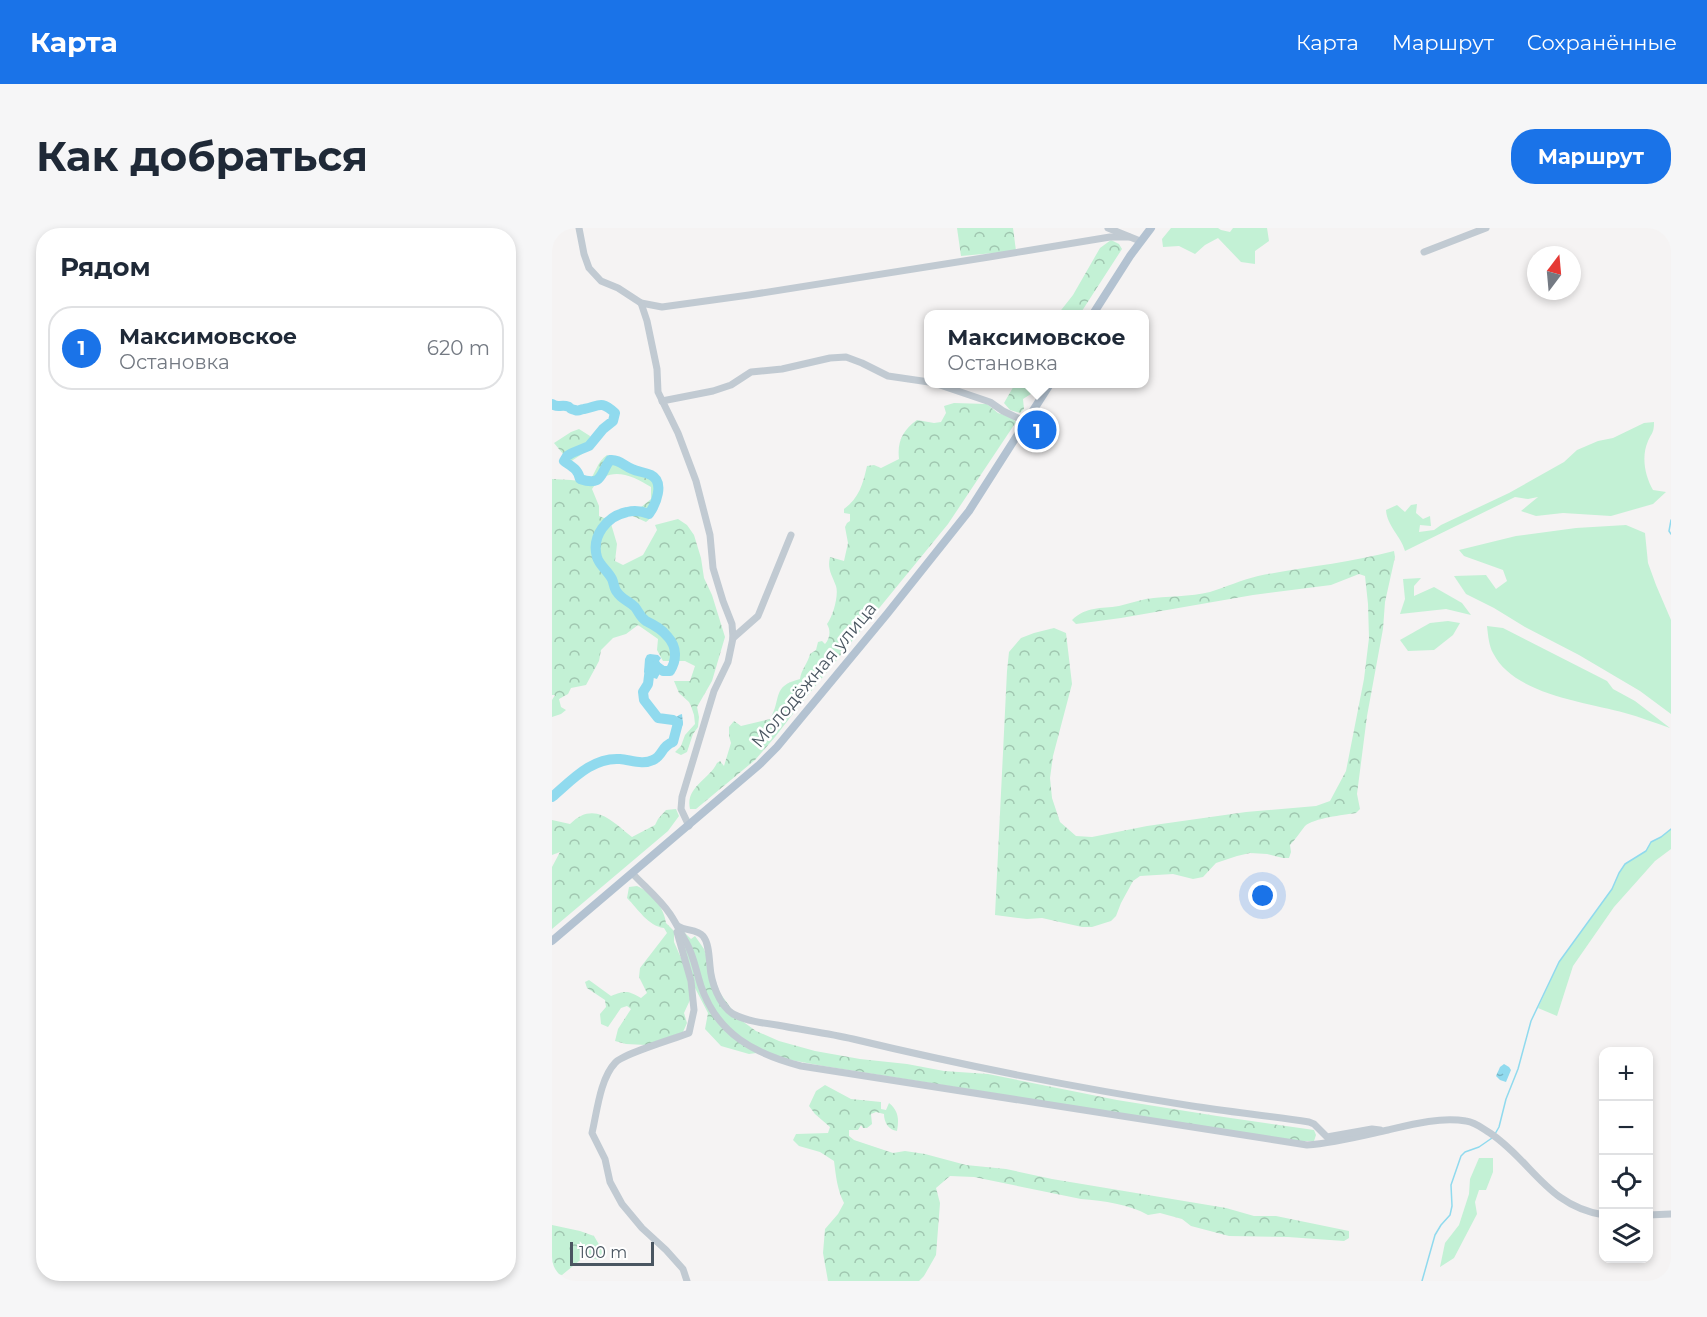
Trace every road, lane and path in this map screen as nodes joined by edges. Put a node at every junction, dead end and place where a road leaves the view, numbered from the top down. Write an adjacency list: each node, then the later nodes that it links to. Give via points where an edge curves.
1 (579, 228): 8 (street, via 584,254 601,282)
2 (1108, 228): 5 (street)
3 (1486, 228): 7 (street)
4 (1147, 229): 6 (main road)
5 (1129, 237): 6 (street); 8 (street, via 738,297 662,307)
6 (1140, 241): 9 (main road)
7 (1424, 252)
8 (641, 303): 13 (street)
9 (1096, 310)
10 (924, 381): 13 (street, via 888,376 846,357 830,358 751,372 713,391)
11 (949, 388): 14 (street, via 990,402)
12 (1047, 388): 14 (main road, Молодёжная улица)
13 (662, 401): 16 (street, via 696,481 710,535 713,568)
14 (1026, 422): 17 (main road, Молодёжная улица, via 969,511 777,747)
15 (791, 535): 16 (street, via 758,616)
16 (733, 638): 17 (street, via 682,797 681,809)
17 (689, 826): 18 (main road, Молодёжная улица)
18 (632, 873): 19 (street); 20 (main road, Молодёжная улица)
19 (675, 922): 21 (street, via 682,929 704,937 721,1001 745,1019 1065,1084 1309,1122 1327,1137 1372,1129); 21 (street, via 694,960 701,987 722,1022 755,1050 777,1060 1284,1143 1327,1144); 25 (street, via 691,981 694,1010 689,1033 616,1061 605,1078 592,1133 622,1204 683,1269)
20 (552, 941)
21 (1385, 1131): 22 (street, via 1423,1122 1475,1123 1500,1140 1548,1189 1579,1209)
22 (1599, 1214)
23 (1671, 1214): 24 (street)
24 (1653, 1215)
25 (687, 1281)

